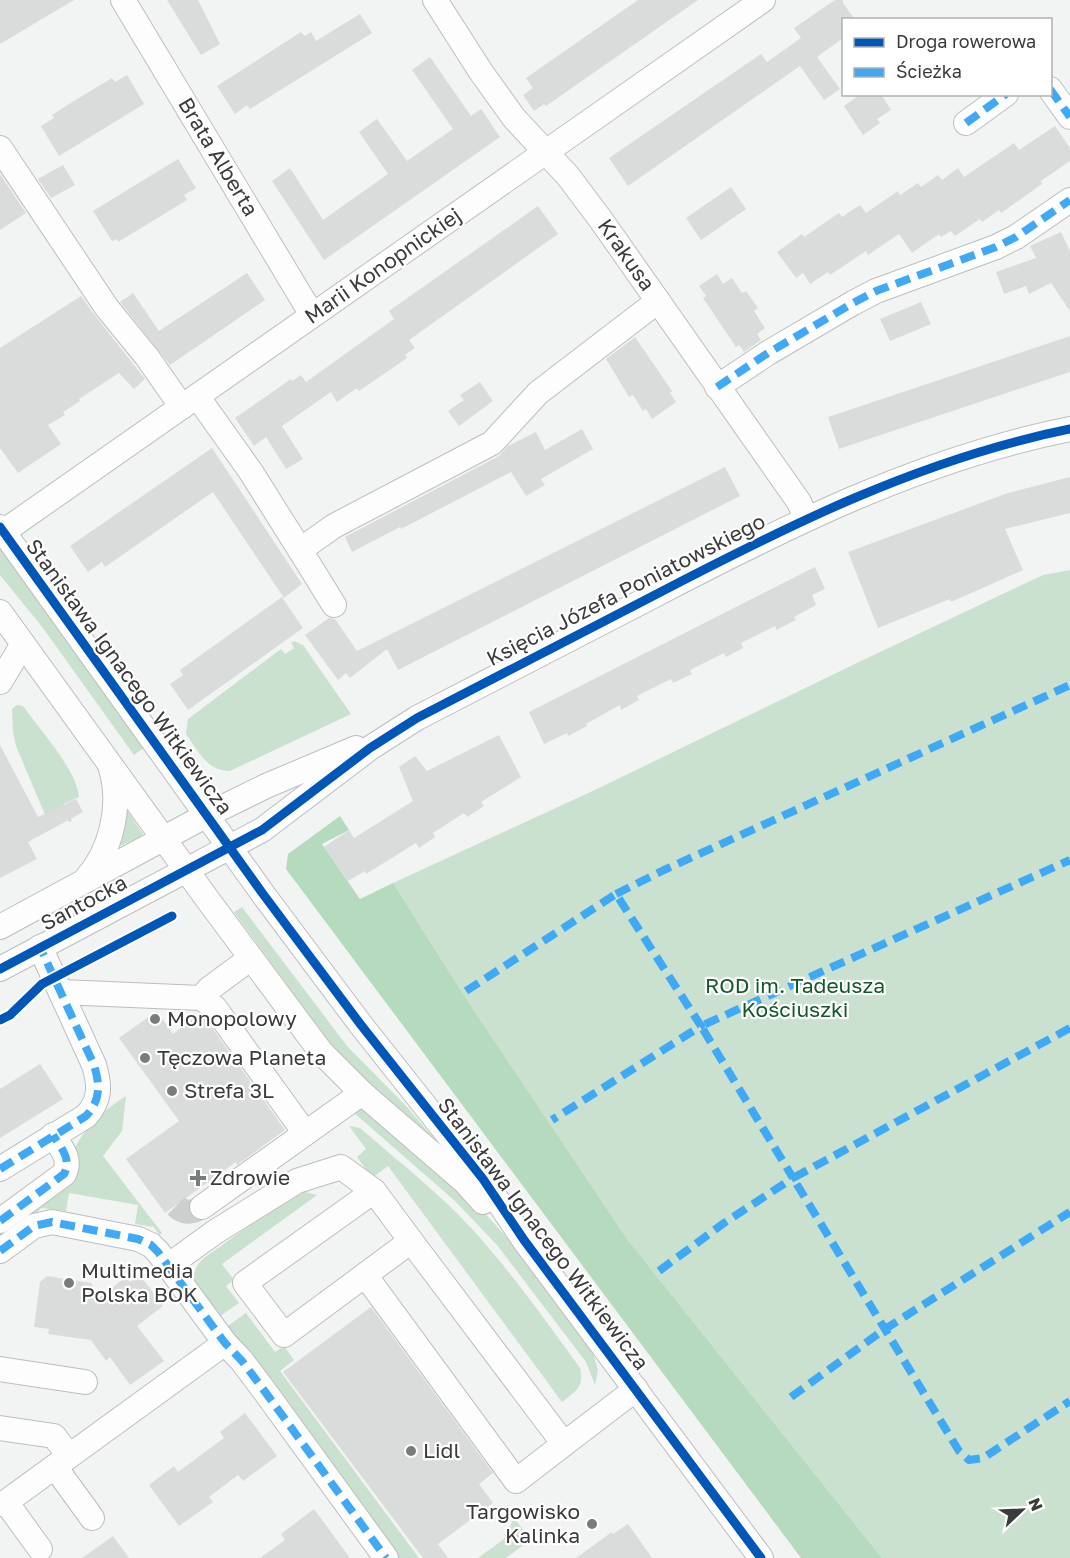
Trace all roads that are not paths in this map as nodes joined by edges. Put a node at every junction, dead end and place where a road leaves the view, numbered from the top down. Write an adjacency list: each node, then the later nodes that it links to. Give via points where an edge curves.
1 (123, 0): 12 (street, Brata Alberta)
2 (435, 0): 9 (street, Krakusa, via 500,99)
3 (759, 1): 9 (street, Marii Konopnickiej)
4 (1052, 92): 6 (street)
5 (1003, 96): 7 (street)
6 (1070, 117)
7 (966, 123)
8 (0, 148): 14 (street, via 107,308)
9 (546, 153): 11 (street, Krakusa, via 590,205); 12 (street, Marii Konopnickiej)
10 (1070, 200): 13 (street, via 996,247 868,295)
11 (658, 301): 13 (street, Krakusa); 18 (street, via 538,393 492,443 334,526)
12 (312, 315): 14 (street, Marii Konopnickiej)
13 (717, 387): 16 (street, Krakusa, via 799,502)
14 (190, 401): 17 (street, Marii Konopnickiej); 18 (street, via 251,472)
15 (1063, 428): 16 (street, Księcia Józefa Poniatowskiego, via 932,467)
16 (806, 518): 23 (street, Księcia Józefa Poniatowskiego)
17 (2, 530): 25 (street, Stanisława Ignacego Witkiewicza)
18 (300, 550): 19 (street)
19 (334, 605)
20 (0, 612): 21 (street, Stanisława Ignacego Witkiewicza)
21 (23, 644): 22 (street); 24 (street, Stanisława Ignacego Witkiewicza)
22 (0, 682)
23 (399, 728): 25 (street, Księcia Józefa Poniatowskiego); 27 (street, Księcia Józefa Poniatowskiego, via 273,823)
24 (107, 762): 26 (street, Stanisława Ignacego Witkiewicza); 29 (street, Stanisława Ignacego Witkiewicza, via 115,786 113,819 104,853)
25 (207, 815): 26 (street, Stanisława Ignacego Witkiewicza); 27 (street, Stanisława Ignacego Witkiewicza)
26 (164, 839): 28 (street, Stanisława Ignacego Witkiewicza); 29 (street, Santocka)
27 (229, 847): 28 (street, Stanisława Ignacego Witkiewicza); 43 (street, Stanisława Ignacego Witkiewicza, via 361,1025 483,1179)
28 (186, 870): 31 (street, Santocka); 32 (street, Stanisława Ignacego Witkiewicza)
29 (81, 883): 30 (street, Santocka)
30 (0, 927)
31 (40, 947): 33 (street, Santocka); 34 (street, Santocka)
32 (251, 958): 35 (street); 36 (street, Stanisława Ignacego Witkiewicza, via 321,1052)
33 (0, 969)
34 (61, 992): 35 (street); 38 (street, Santocka, via 99,1081 94,1107)
35 (201, 998): 37 (street, via 215,1008)
36 (362, 1093): 37 (street); 43 (street, Stanisława Ignacego Witkiewicza, via 465,1182)
37 (305, 1133): 41 (street)
38 (53, 1135): 39 (street, Santocka); 42 (street, via 67,1157 64,1174)
39 (0, 1169)
40 (374, 1191): 44 (street); 46 (street, via 341,1167 316,1174 297,1181); 47 (street, via 245,1283 284,1335)
41 (202, 1207)
42 (0, 1221)
43 (524, 1240): 51 (street, Stanisława Ignacego Witkiewicza)
44 (411, 1241): 47 (street); 53 (street)
45 (0, 1251): 46 (street, via 34,1226 52,1222 138,1239 151,1245)
46 (168, 1266): 48 (street)
47 (365, 1275): 53 (street, via 516,1481)
48 (225, 1343): 54 (street); 58 (street, via 267,1393)
49 (0, 1369): 50 (street)
50 (85, 1382)
51 (636, 1389): 53 (street); 59 (street, Stanisława Ignacego Witkiewicza)
52 (0, 1428): 54 (street, via 54,1436)
53 (564, 1444)
54 (62, 1462): 55 (street); 56 (street)
55 (3, 1503): 57 (street)
56 (92, 1518)
57 (40, 1550)
58 (386, 1558)
59 (761, 1558)

